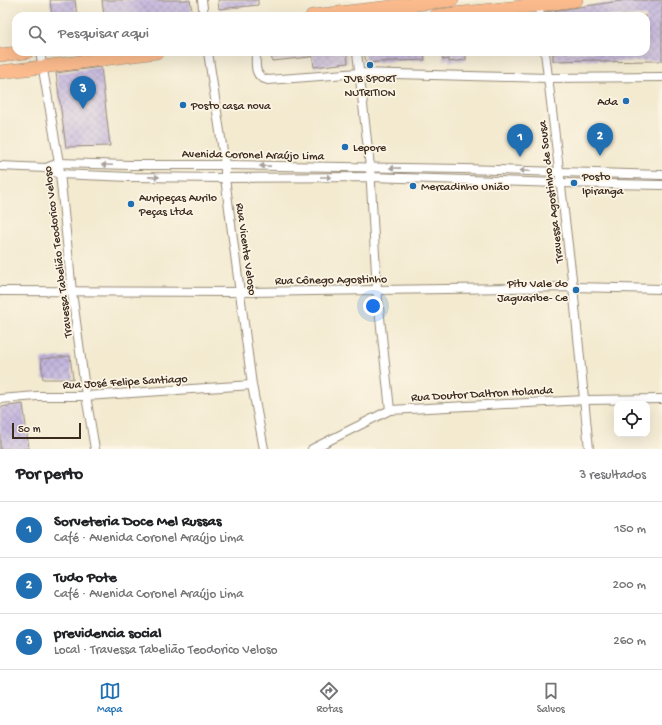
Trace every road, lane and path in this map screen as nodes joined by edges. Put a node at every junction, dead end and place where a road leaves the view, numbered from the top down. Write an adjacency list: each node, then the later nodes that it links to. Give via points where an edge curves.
1 (202, 0): 5 (street)
2 (452, 0): 6 (main road)
3 (576, 0): 4 (main road)
4 (539, 7): 7 (main road)
5 (204, 12)
6 (360, 12)
7 (481, 12)
8 (12, 54): 9 (main road)
9 (0, 55)
10 (41, 56): 16 (street, Travessa Tabelião Teodorico Veloso)
11 (110, 56): 16 (main road)
12 (209, 56): 23 (street, Rua Vicente Veloso)
13 (256, 56): 18 (street, via 256,72 268,80)
14 (357, 56): 18 (street)
15 (545, 56): 20 (street, Travessa Agostinho de Sousa)
16 (42, 67): 17 (main road); 21 (street, Travessa Tabelião Teodorico Veloso)
17 (0, 72)
18 (359, 74): 20 (street); 26 (street)
19 (662, 77): 20 (street)
20 (548, 78): 29 (street, Travessa Agostinho de Sousa)
21 (59, 163): 22 (street, Avenida Coronel Araújo Lima, one-way to 21); 27 (street); 30 (street, Travessa Tabelião Teodorico Veloso)
22 (129, 165): 23 (street, Avenida Coronel Araújo Lima); 33 (street)
23 (225, 165): 25 (street, Avenida Coronel Araújo Lima, one-way to 23); 36 (street, Rua Vicente Veloso)
24 (0, 166): 27 (street)
25 (299, 167): 26 (street, Avenida Coronel Araújo Lima); 34 (street)
26 (370, 167): 28 (street, Avenida Coronel Araújo Lima, one-way to 26); 35 (street)
27 (46, 168): 30 (street)
28 (463, 169): 29 (street, Avenida Coronel Araújo Lima, one-way to 28); 37 (street)
29 (560, 172): 31 (street, Avenida Coronel Araújo Lima); 38 (street, Travessa Agostinho de Sousa)
30 (59, 174): 33 (street, Avenida Coronel Araújo Lima); 45 (street, Travessa Tabelião Teodorico Veloso)
31 (628, 174): 32 (street, Avenida Coronel Araújo Lima); 39 (street)
32 (662, 175)
33 (130, 177): 36 (street, Avenida Coronel Araújo Lima, one-way to 36)
34 (300, 177): 35 (street, Avenida Coronel Araújo Lima, one-way to 35); 36 (street, Avenida Coronel Araújo Lima)
35 (370, 177): 37 (street, Avenida Coronel Araújo Lima); 43 (street)
36 (225, 178): 46 (street, Rua Vicente Veloso)
37 (464, 180): 38 (street, Avenida Coronel Araújo Lima)
38 (560, 184): 39 (street, Avenida Coronel Araújo Lima); 41 (street, Travessa Agostinho de Sousa)
39 (628, 185): 40 (street, Avenida Coronel Araújo Lima)
40 (662, 185)
41 (573, 286): 42 (street, Rua Cônego Agostinho); 43 (street, Rua Cônego Agostinho); 51 (street, Travessa Agostinho de Sousa)
42 (662, 289)
43 (377, 290): 46 (street, Rua Cônego Agostinho); 52 (street)
44 (0, 291): 45 (street, Rua Cônego Agostinho)
45 (72, 292): 46 (street, Rua Cônego Agostinho); 48 (street, Travessa Tabelião Teodorico Veloso)
46 (241, 292): 47 (street, Rua Vicente Veloso)
47 (252, 385): 48 (street, Rua José Felipe Santiago); 54 (street, Rua Vicente Veloso)
48 (86, 396): 49 (street, Rua José Felipe Santiago); 53 (street, Travessa Tabelião Teodorico Veloso)
49 (0, 399)
50 (662, 399): 51 (street, Rua Doutor Daltron Holanda)
51 (585, 400): 52 (street, Rua Doutor Daltron Holanda); 56 (street, Travessa Agostinho de Sousa)
52 (390, 410): 55 (street, Rua Doutor Daltron Holanda)
53 (96, 449)
54 (264, 449)
55 (312, 449)
56 (589, 449)

